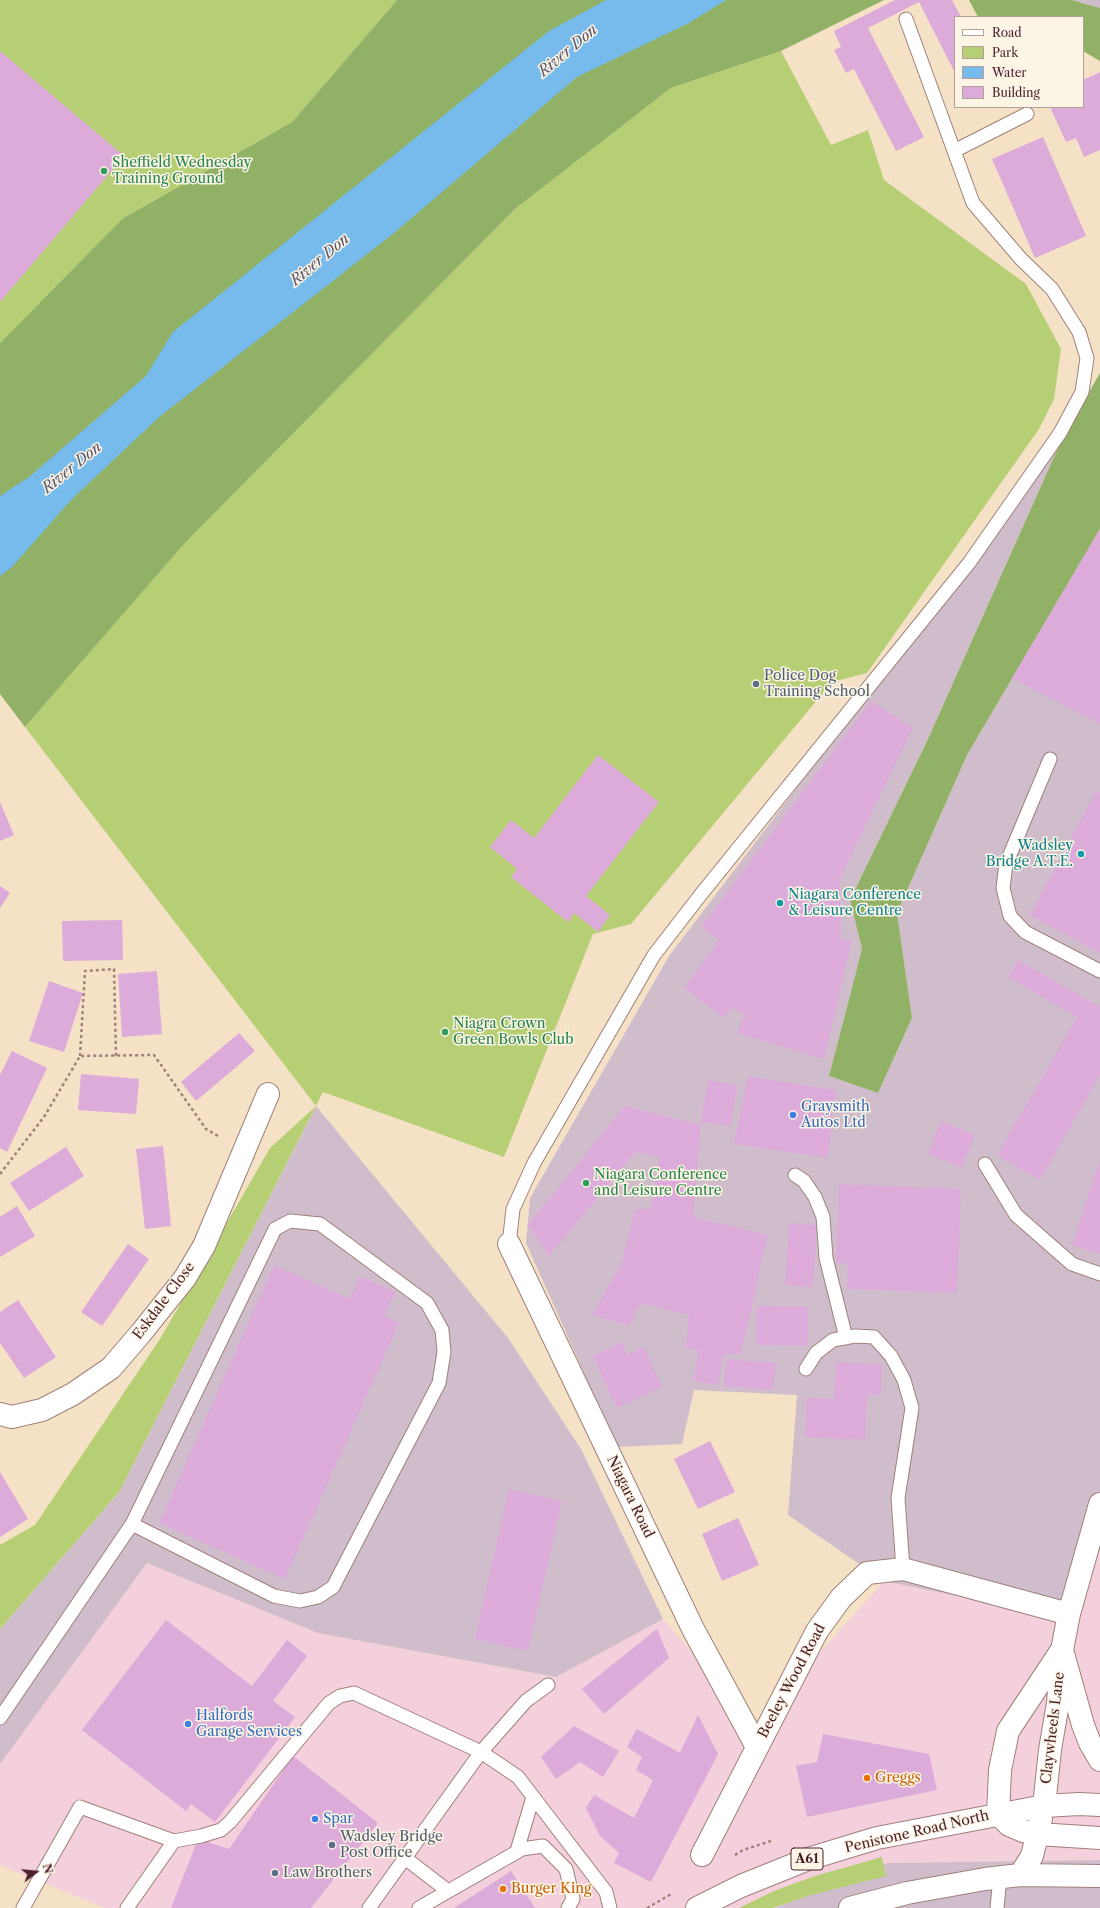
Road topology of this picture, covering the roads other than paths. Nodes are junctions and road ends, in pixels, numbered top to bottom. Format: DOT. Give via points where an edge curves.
graph roads {
  1 [pos="906,19"];
  2 [pos="1027,114"];
  3 [pos="954,151"];
  4 [pos="1050,759"];
  5 [pos="1100,971"];
  6 [pos="268,1094"];
  7 [pos="985,1164"];
  8 [pos="795,1175"];
  9 [pos="509,1244"];
  10 [pos="1100,1274"];
  11 [pos="846,1338"];
  12 [pos="806,1368"];
  13 [pos="0,1414"];
  14 [pos="1100,1504"];
  15 [pos="132,1524"];
  16 [pos="903,1569"];
  17 [pos="1069,1614"];
  18 [pos="1062,1650"];
  19 [pos="548,1685"];
  20 [pos="0,1718"];
  21 [pos="758,1747"];
  22 [pos="481,1752"];
  23 [pos="1100,1760"];
  24 [pos="533,1797"];
  25 [pos="1100,1805"];
  26 [pos="1044,1806"];
  27 [pos="998,1814"];
  28 [pos="1038,1834"];
  29 [pos="1100,1838"];
  30 [pos="174,1841"];
  31 [pos="517,1851"];
  32 [pos="702,1855"];
  33 [pos="405,1858"];
  34 [pos="1010,1876"];
  35 [pos="1100,1876"];
  36 [pos="448,1891"];
  37 [pos="23,1908"];
  38 [pos="127,1908"];
  39 [pos="369,1908"];
  40 [pos="419,1908"];
  41 [pos="568,1908"];
  42 [pos="610,1908"];
  43 [pos="697,1908"];
  44 [pos="850,1908"];
  45 [pos="997,1908"];
  1 -- 3 [label="lane"];
  2 -- 3 [label="lane"];
  3 -- 9 [label="lane" via="973,203 1021,259 1052,289 1079,332 1087,358 1082,392 1060,433 969,563 654,955 534,1163 513,1210"];
  4 -- 5 [label="lane" via="1006,864 1002,888 1010,916 1025,932"];
  6 -- 13 [label="main road, Eskdale Close" via="204,1246 185,1278 111,1368 73,1394 42,1410 12,1417"];
  7 -- 10 [label="lane" via="1016,1215 1072,1264"];
  8 -- 11 [label="lane" via="808,1186 824,1217 826,1258"];
  9 -- 21 [label="main road, Niagara Road" via="693,1629"];
  11 -- 12 [label="lane" via="833,1340 816,1353"];
  11 -- 16 [label="lane" via="874,1337 892,1356 904,1380 912,1408 898,1498"];
  14 -- 17 [label="main road, Claywheels Lane"];
  15 -- 15 [label="lane" via="274,1596 300,1601 318,1596 333,1587 440,1383 444,1352 442,1330 426,1303 320,1224 290,1220 275,1229"];
  15 -- 20 [label="lane"];
  16 -- 17 [label="main road, Beeley Wood Road"];
  16 -- 21 [label="main road, Beeley Wood Road" via="867,1574 841,1598 817,1631"];
  17 -- 18 [label="main road, Claywheels Lane"];
  18 -- 23 [label="main road" via="1082,1725"];
  18 -- 26 [label="main road, Claywheels Lane" via="1058,1703"];
  18 -- 27 [label="main road, Claywheels Lane" via="1008,1731 1000,1770"];
  19 -- 22 [label="lane" via="526,1701"];
  21 -- 32 [label="main road, Beeley Wood Road"];
  22 -- 24 [label="lane" via="518,1777"];
  22 -- 30 [label="lane" via="354,1693 340,1696 329,1703 221,1830"];
  22 -- 33 [label="lane"];
  24 -- 31 [label="lane"];
  24 -- 42 [label="lane" via="606,1892"];
  25 -- 26 [label="main road, Penistone Road North / A61"];
  26 -- 27 [label="main road, Penistone Road North / A61"];
  26 -- 28 [label="main road, Claywheels Lane"];
  27 -- 28 [label="main road" via="1009,1825"];
  27 -- 43 [label="main road, Penistone Road North / A61" via="898,1833 808,1859 740,1886"];
  28 -- 29 [label="main road"];
  28 -- 34 [label="main road, Claywheels Lane" via="1032,1856"];
  30 -- 37 [label="lane" via="80,1807"];
  30 -- 38 [label="lane"];
  31 -- 36 [label="lane"];
  31 -- 41 [label="lane" via="543,1846 566,1869 573,1899"];
  33 -- 36 [label="lane"];
  33 -- 39 [label="lane"];
  34 -- 35 [label="main road"];
  34 -- 44 [label="main road" via="908,1893"];
  34 -- 45 [label="lane"];
  36 -- 40 [label="lane"];
}
